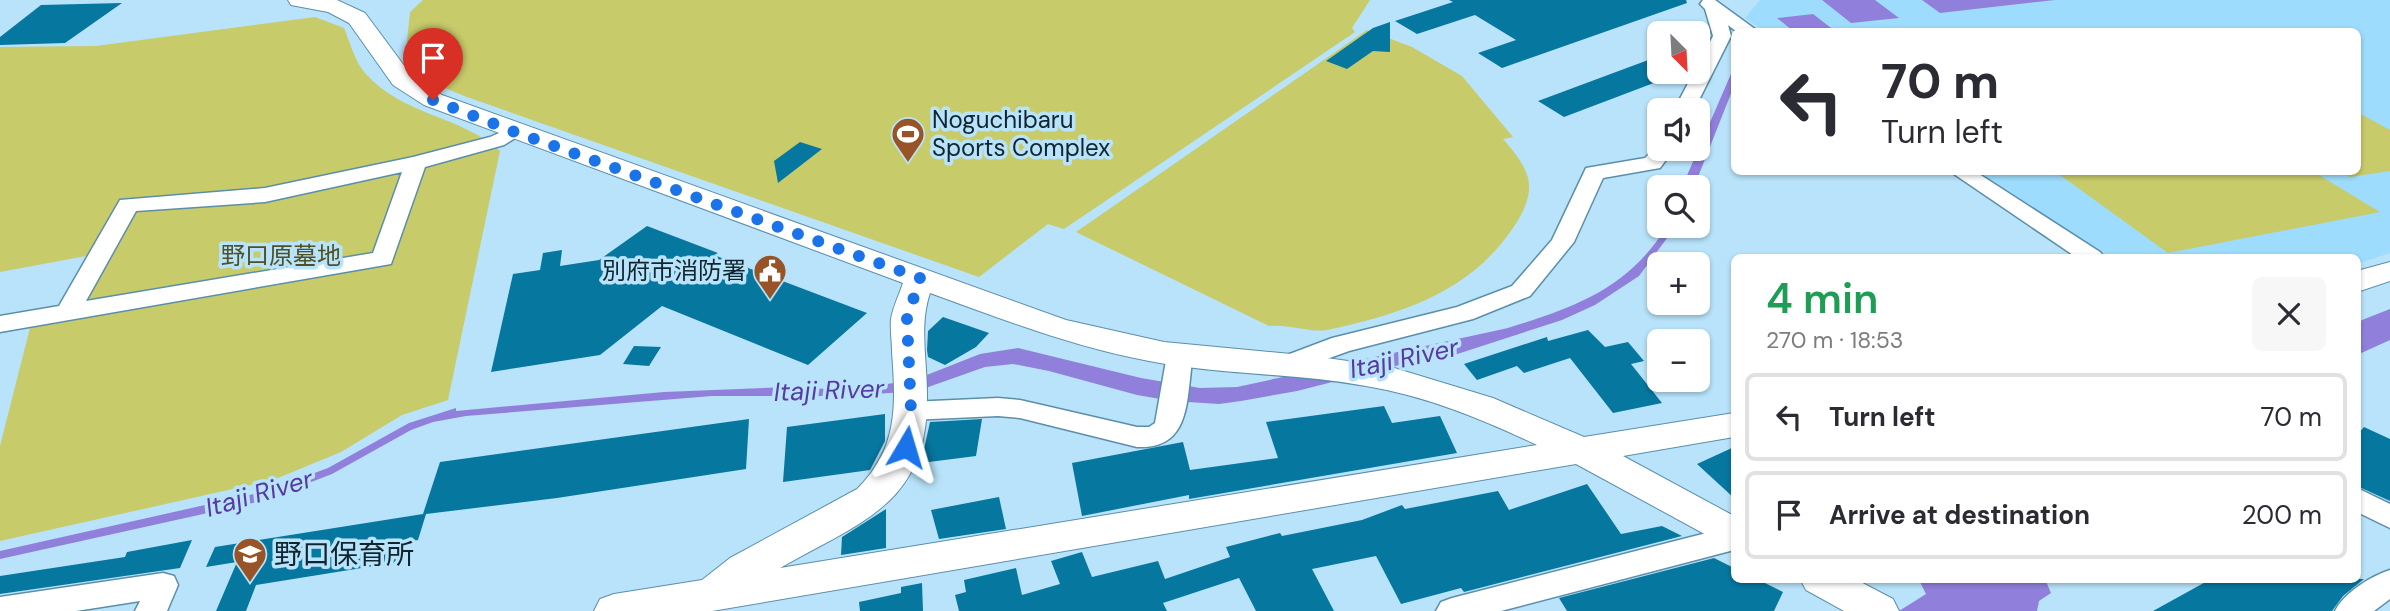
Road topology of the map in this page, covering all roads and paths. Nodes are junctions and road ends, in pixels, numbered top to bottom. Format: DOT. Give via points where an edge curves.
graph roads {
  1 [pos="299,0"];
  2 [pos="1708,4"];
  3 [pos="1744,28"];
  4 [pos="1690,98"];
  5 [pos="515,132"];
  6 [pos="1654,161"];
  7 [pos="416,163"];
  8 [pos="1967,175"];
  9 [pos="2087,254"];
  10 [pos="2390,271"];
  11 [pos="920,278"];
  12 [pos="2361,281"];
  13 [pos="68,312"];
  14 [pos="0,324"];
  15 [pos="1179,363"];
  16 [pos="1288,364"];
  17 [pos="910,403"];
  18 [pos="1731,425"];
  19 [pos="1578,450"];
  20 [pos="2361,501"];
  21 [pos="2390,517"];
  22 [pos="1731,534"];
  23 [pos="1731,537"];
  24 [pos="2390,582"];
  25 [pos="1826,583"];
  26 [pos="712,595"];
  27 [pos="0,610"];
  28 [pos="151,611"];
  29 [pos="614,611"];
  30 [pos="1452,611"];
  31 [pos="1879,611"];
  32 [pos="2351,611"];
  1 -- 5 [label="street" via="334,6 357,18 402,80 422,95"];
  2 -- 3 [label="street"];
  2 -- 4 [label="street" via="1722,36"];
  5 -- 7 [label="street"];
  5 -- 11 [label="street"];
  6 -- 16 [label="street" via="1594,173 1562,242 1521,291 1464,313 1341,344"];
  7 -- 13 [label="street" via="265,195 128,205"];
  7 -- 13 [label="street" via="383,259"];
  8 -- 9 [label="street"];
  10 -- 12 [label="street"];
  11 -- 15 [label="street"];
  11 -- 17 [label="street" via="907,319"];
  13 -- 14 [label="street"];
  15 -- 16 [label="street"];
  15 -- 17 [label="street" via="1164,432 1145,438 1020,409"];
  16 -- 19 [label="street" via="1432,390 1503,415"];
  17 -- 26 [label="street" via="906,447 884,486 870,499 744,569"];
  18 -- 19 [label="street"];
  19 -- 22 [label="street"];
  19 -- 26 [label="street"];
  20 -- 21 [label="street"];
  23 -- 30 [label="street"];
  24 -- 32 [label="street"];
  25 -- 31 [label="street"];
  26 -- 29 [label="street"];
  27 -- 28 [label="street" via="163,585"];
}
